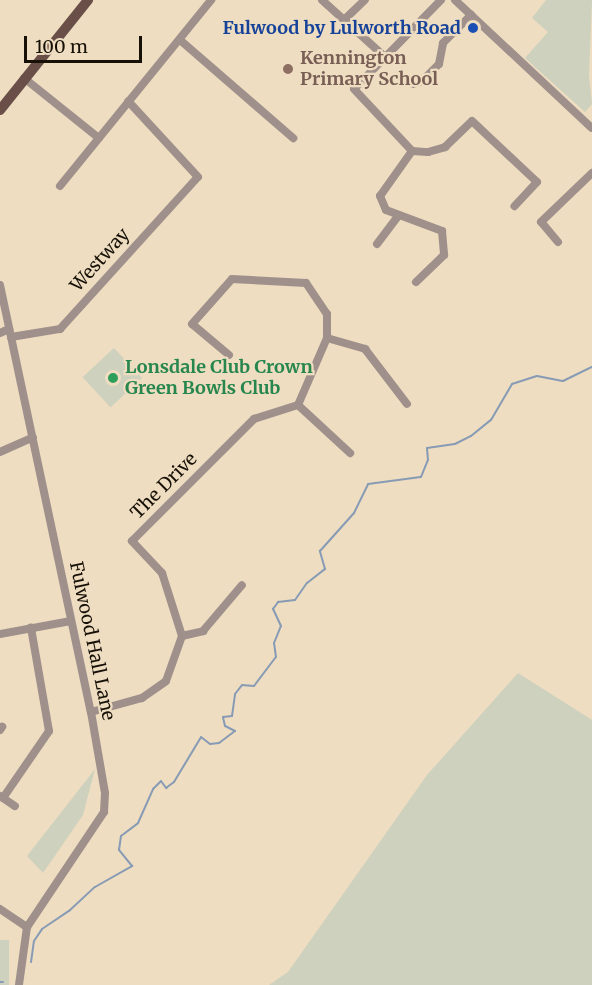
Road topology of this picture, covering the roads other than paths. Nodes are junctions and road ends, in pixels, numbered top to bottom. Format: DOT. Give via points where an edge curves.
graph roads {
  1 [pos="88,0"];
  2 [pos="211,0"];
  3 [pos="322,0"];
  4 [pos="365,0"];
  5 [pos="441,0"];
  6 [pos="455,0"];
  7 [pos="471,15"];
  8 [pos="344,20"];
  9 [pos="180,40"];
  10 [pos="385,57"];
  11 [pos="24,78"];
  12 [pos="413,84"];
  13 [pos="128,101"];
  14 [pos="0,110"];
  15 [pos="592,128"];
  16 [pos="99,138"];
  17 [pos="293,138"];
  18 [pos="412,151"];
  19 [pos="592,173"];
  20 [pos="60,186"];
  21 [pos="515,206"];
  22 [pos="399,215"];
  23 [pos="558,242"];
  24 [pos="377,244"];
  25 [pos="416,282"];
  26 [pos="0,285"];
  27 [pos="0,333"];
  28 [pos="10,333"];
  29 [pos="327,338"];
  30 [pos="229,355"];
  31 [pos="407,404"];
  32 [pos="298,405"];
  33 [pos="33,437"];
  34 [pos="0,452"];
  35 [pos="350,453"];
  36 [pos="242,585"];
  37 [pos="71,621"];
  38 [pos="31,628"];
  39 [pos="0,634"];
  40 [pos="182,636"];
  41 [pos="92,712"];
  42 [pos="2,797"];
  43 [pos="15,806"];
  44 [pos="0,909"];
  45 [pos="27,927"];
  46 [pos="19,985"];
  1 -- 11 [label="main road"];
  2 -- 9 [label="street"];
  3 -- 8 [label="street"];
  4 -- 8 [label="street"];
  5 -- 10 [label="street"];
  6 -- 7 [label="street"];
  7 -- 12 [label="street" via="443,44 439,64 422,81"];
  7 -- 15 [label="street"];
  8 -- 10 [label="street"];
  9 -- 13 [label="street"];
  9 -- 17 [label="street"];
  10 -- 18 [label="street" via="354,89"];
  11 -- 14 [label="main road"];
  11 -- 16 [label="street"];
  13 -- 16 [label="street"];
  13 -- 28 [label="street, Westway" via="198,177 60,329"];
  16 -- 20 [label="street"];
  18 -- 21 [label="street" via="445,147 472,121 537,182"];
  18 -- 22 [label="street" via="380,196 386,210"];
  19 -- 23 [label="street" via="540,222"];
  22 -- 24 [label="street"];
  22 -- 25 [label="street" via="442,231 444,255"];
  26 -- 28 [label="street, Fulwood Hall Lane"];
  27 -- 28 [label="street, Westway"];
  28 -- 33 [label="street, Fulwood Hall Lane"];
  29 -- 30 [label="street" via="327,314 306,283 232,279 192,324"];
  29 -- 31 [label="street" via="365,349"];
  29 -- 32 [label="street"];
  32 -- 35 [label="street"];
  32 -- 40 [label="street, The Drive" via="254,419 132,541 162,573"];
  33 -- 34 [label="street"];
  33 -- 37 [label="street, Fulwood Hall Lane"];
  36 -- 40 [label="street" via="203,631"];
  37 -- 38 [label="street"];
  37 -- 41 [label="street, Fulwood Hall Lane"];
  38 -- 39 [label="street"];
  38 -- 42 [label="street" via="49,731"];
  40 -- 41 [label="street" via="166,681 142,698"];
  41 -- 45 [label="street, Fulwood Hall Lane" via="105,794 104,813"];
  42 -- 43 [label="street"];
  44 -- 45 [label="street"];
  45 -- 46 [label="street, Fulwood Hall Lane"];
}
